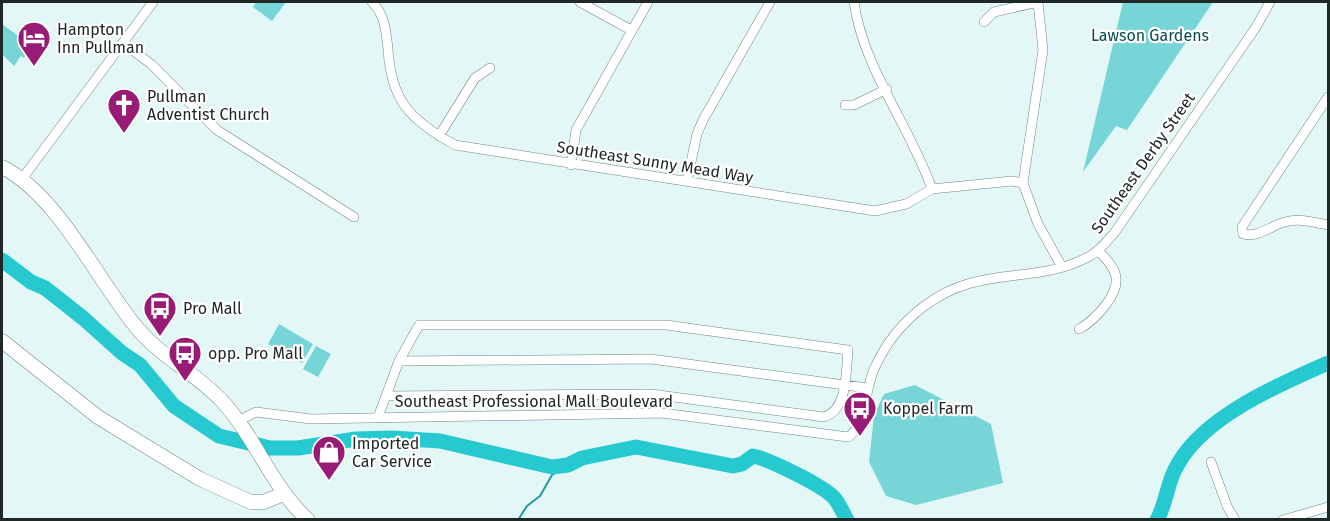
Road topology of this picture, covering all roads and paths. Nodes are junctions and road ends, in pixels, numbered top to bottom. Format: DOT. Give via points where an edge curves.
graph roads {
  1 [pos="153,2"];
  2 [pos="372,2"];
  3 [pos="580,2"];
  4 [pos="648,2"];
  5 [pos="770,2"];
  6 [pos="854,2"];
  7 [pos="1038,2"];
  8 [pos="1270,2"];
  9 [pos="984,22"];
  10 [pos="631,30"];
  11 [pos="123,43"];
  12 [pos="490,68"];
  13 [pos="887,89"];
  14 [pos="1328,97"];
  15 [pos="845,105"];
  16 [pos="439,136"];
  17 [pos="571,165"];
  18 [pos="2,167"];
  19 [pos="22,179"];
  20 [pos="687,182"];
  21 [pos="1023,183"];
  22 [pos="932,189"];
  23 [pos="354,217"];
  24 [pos="1329,225"];
  25 [pos="1098,250"];
  26 [pos="1062,267"];
  27 [pos="1079,329"];
  28 [pos="2,341"];
  29 [pos="399,361"];
  30 [pos="844,383"];
  31 [pos="867,388"];
  32 [pos="386,396"];
  33 [pos="378,417"];
  34 [pos="240,424"];
  35 [pos="1211,462"];
  36 [pos="283,494"];
  37 [pos="1329,507"];
  38 [pos="308,519"];
  39 [pos="1235,519"];
  40 [pos="1283,519"];
  1 -- 11 [label="street"];
  2 -- 16 [label="street, Southeast Sunny Mead Way" via="386,24 389,71 402,104 416,121"];
  3 -- 10 [label="street"];
  4 -- 10 [label="street"];
  5 -- 20 [label="street" via="703,120"];
  6 -- 13 [label="street" via="860,33"];
  7 -- 9 [label="street" via="994,12"];
  7 -- 21 [label="street" via="1043,50"];
  8 -- 25 [label="street, Southeast Derby Street" via="1115,232"];
  10 -- 17 [label="street" via="576,130"];
  11 -- 19 [label="street"];
  11 -- 23 [label="street" via="151,64 217,130"];
  12 -- 16 [label="street" via="475,78"];
  13 -- 15 [label="street" via="854,105"];
  13 -- 22 [label="street" via="921,157"];
  14 -- 24 [label="street" via="1242,227 1243,234 1250,236 1298,220"];
  16 -- 17 [label="street, Southeast Sunny Mead Way" via="455,145"];
  17 -- 20 [label="street, Southeast Sunny Mead Way"];
  18 -- 19 [label="street"];
  19 -- 34 [label="street" via="57,217 140,332 204,383"];
  20 -- 22 [label="street, Southeast Sunny Mead Way" via="875,211 906,204"];
  21 -- 22 [label="street, Southeast Sunny Mead Way"];
  21 -- 26 [label="street" via="1038,224"];
  25 -- 26 [label="street, Southeast Derby Street"];
  25 -- 27 [label="street" via="1112,266 1116,284 1113,294 1090,323"];
  26 -- 31 [label="street, Southeast Derby Street" via="986,278 935,298 893,336"];
  28 -- 36 [label="street" via="98,417 200,479 251,502 264,502"];
  29 -- 30 [label="street" via="651,359"];
  29 -- 30 [label="street" via="419,325 666,325 848,350"];
  29 -- 32 [label="street"];
  30 -- 31 [label="street"];
  30 -- 32 [label="street" via="839,406 824,417 651,394"];
  31 -- 33 [label="street, Southeast Professional Mall Boulevard" via="858,429 848,437 662,413"];
  32 -- 33 [label="street"];
  33 -- 34 [label="street, Southeast Professional Mall Boulevard" via="311,419 256,412"];
  34 -- 36 [label="street"];
  35 -- 39 [label="street"];
  36 -- 38 [label="street"];
  37 -- 40 [label="street"];
}
